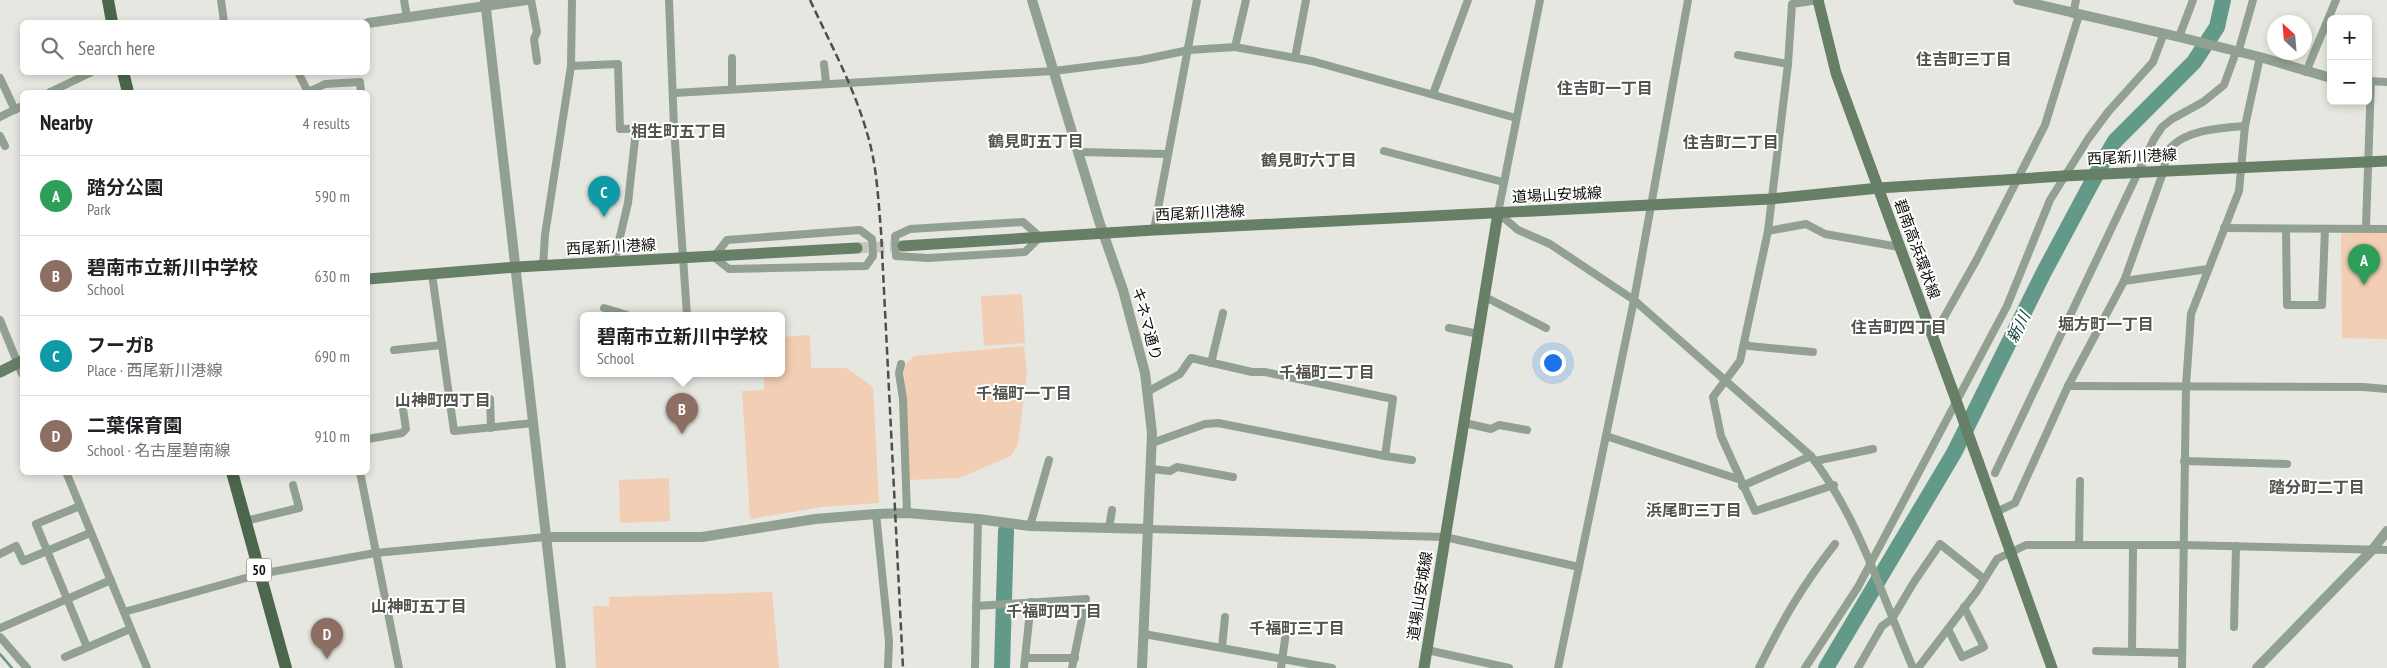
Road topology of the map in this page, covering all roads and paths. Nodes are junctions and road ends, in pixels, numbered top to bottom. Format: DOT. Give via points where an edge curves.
graph roads {
  1 [pos="108,0"];
  2 [pos="221,0"];
  3 [pos="404,0"];
  4 [pos="526,0"];
  5 [pos="531,0"];
  6 [pos="572,0"];
  7 [pos="669,0"];
  8 [pos="1032,0"];
  9 [pos="1197,0"];
  10 [pos="1246,0"];
  11 [pos="1305,0"];
  12 [pos="1468,0"];
  13 [pos="1540,0"];
  14 [pos="1688,0"];
  15 [pos="1818,0"];
  16 [pos="2018,0"];
  17 [pos="2076,0"];
  18 [pos="2193,0"];
  19 [pos="2253,0"];
  20 [pos="2336,0"];
  21 [pos="486,3"];
  22 [pos="2076,14"];
  23 [pos="406,17"];
  24 [pos="112,20"];
  25 [pos="224,20"];
  26 [pos="370,23"];
  27 [pos="2164,33"];
  28 [pos="2179,37"];
  29 [pos="1236,47"];
  30 [pos="1189,50"];
  31 [pos="2237,53"];
  32 [pos="1738,55"];
  33 [pos="2260,57"];
  34 [pos="732,58"];
  35 [pos="1295,58"];
  36 [pos="537,61"];
  37 [pos="824,64"];
  38 [pos="1788,64"];
  39 [pos="571,66"];
  40 [pos="1054,70"];
  41 [pos="2306,72"];
  42 [pos="86,75"];
  43 [pos="124,75"];
  44 [pos="300,75"];
  45 [pos="2327,77"];
  46 [pos="0,78"];
  47 [pos="2372,81"];
  48 [pos="2387,82"];
  49 [pos="826,83"];
  50 [pos="732,89"];
  51 [pos="54,90"];
  52 [pos="128,90"];
  53 [pos="307,90"];
  54 [pos="312,90"];
  55 [pos="361,90"];
  56 [pos="674,93"];
  57 [pos="1433,94"];
  58 [pos="2370,105"];
  59 [pos="19,108"];
  60 [pos="0,117"];
  61 [pos="1516,118"];
  62 [pos="2245,126"];
  63 [pos="674,128"];
  64 [pos="636,130"];
  65 [pos="0,136"];
  66 [pos="5,146"];
  67 [pos="1384,151"];
  68 [pos="1078,152"];
  69 [pos="1167,154"];
  70 [pos="2387,161"];
  71 [pos="2369,162"];
  72 [pos="2241,167"];
  73 [pos="2164,170"];
  74 [pos="2138,172"];
  75 [pos="2018,178"];
  76 [pos="1503,182"];
  77 [pos="1879,188"];
  78 [pos="1770,199"];
  79 [pos="1651,205"];
  80 [pos="1498,213"];
  81 [pos="2366,226"];
  82 [pos="2224,228"];
  83 [pos="2286,229"];
  84 [pos="2325,229"];
  85 [pos="2387,229"];
  86 [pos="1154,230"];
  87 [pos="1768,231"];
  88 [pos="1103,233"];
  89 [pos="1040,237"];
  90 [pos="903,246"];
  91 [pos="1899,247"];
  92 [pos="857,248"];
  93 [pos="714,257"];
  94 [pos="682,259"];
  95 [pos="614,262"];
  96 [pos="543,266"];
  97 [pos="517,267"];
  98 [pos="2208,269"];
  99 [pos="432,274"];
  100 [pos="370,279"];
  101 [pos="2124,281"];
  102 [pos="1485,297"];
  103 [pos="1634,300"];
  104 [pos="604,308"];
  105 [pos="617,312"];
  106 [pos="687,312"];
  107 [pos="1223,313"];
  108 [pos="0,320"];
  109 [pos="1449,328"];
  110 [pos="1546,328"];
  111 [pos="1479,334"];
  112 [pos="1933,337"];
  113 [pos="1744,343"];
  114 [pos="442,345"];
  115 [pos="394,350"];
  116 [pos="1813,352"];
  117 [pos="1211,362"];
  118 [pos="901,364"];
  119 [pos="12,367"];
  120 [pos="1725,379"];
  121 [pos="0,380"];
  122 [pos="2068,386"];
  123 [pos="2186,386"];
  124 [pos="2387,389"];
  125 [pos="1147,392"];
  126 [pos="490,399"];
  127 [pos="403,409"];
  128 [pos="534,423"];
  129 [pos="1465,423"];
  130 [pos="491,428"];
  131 [pos="1527,430"];
  132 [pos="1606,436"];
  133 [pos="370,439"];
  134 [pos="1152,443"];
  135 [pos="1873,449"];
  136 [pos="1385,456"];
  137 [pos="1814,458"];
  138 [pos="1049,460"];
  139 [pos="1412,460"];
  140 [pos="2184,461"];
  141 [pos="2287,464"];
  142 [pos="1151,469"];
  143 [pos="1995,473"];
  144 [pos="67,475"];
  145 [pos="233,475"];
  146 [pos="361,475"];
  147 [pos="1232,477"];
  148 [pos="2080,481"];
  149 [pos="1740,482"];
  150 [pos="293,485"];
  151 [pos="1834,485"];
  152 [pos="80,506"];
  153 [pos="1112,510"];
  154 [pos="1996,512"];
  155 [pos="876,514"];
  156 [pos="907,514"];
  157 [pos="978,519"];
  158 [pos="246,521"];
  159 [pos="1030,526"];
  160 [pos="1108,528"];
  161 [pos="1149,529"];
  162 [pos="2387,531"];
  163 [pos="90,533"];
  164 [pos="1445,537"];
  165 [pos="546,538"];
  166 [pos="1835,544"];
  167 [pos="2079,545"];
  168 [pos="2183,545"];
  169 [pos="2133,546"];
  170 [pos="2236,546"];
  171 [pos="2373,550"];
  172 [pos="2387,550"];
  173 [pos="47,551"];
  174 [pos="375,553"];
  175 [pos="2010,553"];
  176 [pos="0,554"];
  177 [pos="1870,562"];
  178 [pos="1579,567"];
  179 [pos="260,574"];
  180 [pos="1984,579"];
  181 [pos="111,580"];
  182 [pos="66,600"];
  183 [pos="1031,602"];
  184 [pos="976,606"];
  185 [pos="1964,607"];
  186 [pos="124,612"];
  187 [pos="1225,617"];
  188 [pos="1891,617"];
  189 [pos="1287,625"];
  190 [pos="2234,627"];
  191 [pos="0,628"];
  192 [pos="1948,628"];
  193 [pos="130,629"];
  194 [pos="1144,634"];
  195 [pos="0,637"];
  196 [pos="88,647"];
  197 [pos="1222,647"];
  198 [pos="1426,650"];
  199 [pos="2096,651"];
  200 [pos="2132,652"];
  201 [pos="2182,653"];
  202 [pos="65,657"];
  203 [pos="1026,658"];
  204 [pos="1075,658"];
  205 [pos="1283,658"];
  206 [pos="27,668"];
  207 [pos="147,668"];
  208 [pos="286,668"];
  209 [pos="399,668"];
  210 [pos="561,668"];
  211 [pos="888,668"];
  212 [pos="975,668"];
  213 [pos="1024,668"];
  214 [pos="1072,668"];
  215 [pos="1142,668"];
  216 [pos="1281,668"];
  217 [pos="1332,668"];
  218 [pos="1424,668"];
  219 [pos="1509,668"];
  220 [pos="1558,668"];
  221 [pos="1758,668"];
  222 [pos="1805,668"];
  223 [pos="1858,668"];
  224 [pos="1913,668"];
  225 [pos="1918,668"];
  226 [pos="2052,668"];
  227 [pos="2182,668"];
  228 [pos="2257,668"];
  1 -- 24 [label="main road"];
  2 -- 25 [label="street"];
  3 -- 23 [label="street"];
  4 -- 21 [label="street"];
  5 -- 36 [label="street" via="537,32 534,39"];
  6 -- 39 [label="street"];
  7 -- 56 [label="street"];
  8 -- 40 [label="street, キネマ通り"];
  9 -- 30 [label="street"];
  10 -- 29 [label="street"];
  11 -- 35 [label="street"];
  12 -- 57 [label="street"];
  13 -- 61 [label="street"];
  14 -- 79 [label="street"];
  15 -- 38 [label="street" via="1792,4"];
  15 -- 77 [label="main road" via="1836,73"];
  16 -- 22 [label="street"];
  17 -- 22 [label="street"];
  18 -- 28 [label="street"];
  19 -- 31 [label="street"];
  20 -- 41 [label="street"];
  21 -- 23 [label="street"];
  21 -- 97 [label="street"];
  22 -- 27 [label="street"];
  22 -- 75 [label="street" via="2045,125"];
  23 -- 26 [label="street"];
  27 -- 28 [label="street"];
  27 -- 177 [label="street" via="2153,62 2108,112 2050,200 2008,306"];
  28 -- 31 [label="street"];
  29 -- 30 [label="street"];
  29 -- 35 [label="street"];
  30 -- 40 [label="street" via="1141,60"];
  30 -- 69 [label="street"];
  31 -- 33 [label="street"];
  31 -- 74 [label="street" via="2224,85 2162,127"];
  32 -- 38 [label="street"];
  33 -- 41 [label="street"];
  33 -- 62 [label="street"];
  34 -- 50 [label="street"];
  35 -- 57 [label="street"];
  37 -- 49 [label="street"];
  38 -- 78 [label="street"];
  39 -- 64 [label="street" via="618,64 620,129"];
  39 -- 96 [label="street"];
  40 -- 49 [label="street"];
  40 -- 68 [label="street, キネマ通り"];
  41 -- 45 [label="street"];
  42 -- 51 [label="street"];
  43 -- 52 [label="main road"];
  44 -- 53 [label="street"];
  46 -- 59 [label="street"];
  47 -- 48 [label="street"];
  49 -- 50 [label="street"];
  50 -- 56 [label="street"];
  54 -- 55 [label="street" via="325,84 360,82"];
  56 -- 63 [label="street"];
  57 -- 61 [label="street"];
  58 -- 71 [label="street"];
  59 -- 60 [label="street"];
  61 -- 76 [label="street"];
  62 -- 72 [label="street"];
  62 -- 73 [label="street" via="2221,128 2180,140 2170,148"];
  63 -- 64 [label="street"];
  63 -- 94 [label="street"];
  64 -- 95 [label="street" via="628,203"];
  65 -- 66 [label="street"];
  67 -- 76 [label="street"];
  68 -- 69 [label="street"];
  68 -- 88 [label="street, キネマ通り"];
  69 -- 86 [label="street"];
  70 -- 71 [label="main road, 西尾新川港線"];
  71 -- 72 [label="main road, 西尾新川港線"];
  71 -- 81 [label="street"];
  72 -- 73 [label="main road, 西尾新川港線"];
  72 -- 82 [label="street" via="2239,191"];
  73 -- 74 [label="main road, 西尾新川港線"];
  73 -- 101 [label="street"];
  74 -- 75 [label="main road, 西尾新川港線, bridge"];
  74 -- 143 [label="street"];
  75 -- 77 [label="main road, 西尾新川港線"];
  75 -- 112 [label="street"];
  76 -- 80 [label="street"];
  77 -- 78 [label="main road, 道場山安城線"];
  77 -- 91 [label="main road, 碧南高浜環状線"];
  78 -- 79 [label="main road, 道場山安城線"];
  78 -- 87 [label="street"];
  79 -- 80 [label="main road, 道場山安城線"];
  79 -- 103 [label="street"];
  80 -- 86 [label="main road, 西尾新川港線"];
  80 -- 102 [label="main road, 道場山安城線"];
  80 -- 103 [label="street" via="1518,230 1550,244"];
  82 -- 83 [label="street"];
  82 -- 98 [label="street"];
  83 -- 84 [label="street"];
  83 -- 84 [label="street" via="2288,305 2322,305"];
  84 -- 85 [label="street"];
  86 -- 88 [label="main road, 西尾新川港線"];
  87 -- 91 [label="street" via="1806,224 1825,234"];
  87 -- 113 [label="street"];
  88 -- 89 [label="main road, 西尾新川港線"];
  88 -- 125 [label="street, キネマ通り" via="1145,373"];
  89 -- 89 [label="street" via="1023,222 910,228 895,236 896,256 928,258 1025,252"];
  89 -- 90 [label="main road, 西尾新川港線"];
  91 -- 112 [label="main road, 碧南高浜環状線"];
  92 -- 93 [label="main road, 西尾新川港線"];
  93 -- 93 [label="street" via="727,240 860,230 872,238 873,256 866,266 729,269"];
  93 -- 94 [label="main road, 西尾新川港線"];
  94 -- 95 [label="main road, 西尾新川港線"];
  94 -- 106 [label="street"];
  95 -- 96 [label="main road, 西尾新川港線"];
  96 -- 97 [label="main road, 西尾新川港線"];
  97 -- 99 [label="main road, 西尾新川港線"];
  97 -- 128 [label="street"];
  98 -- 101 [label="street"];
  98 -- 123 [label="street" via="2190,314"];
  99 -- 100 [label="main road, 西尾新川港線"];
  99 -- 114 [label="street"];
  101 -- 122 [label="street"];
  102 -- 110 [label="street"];
  102 -- 111 [label="main road, 道場山安城線"];
  103 -- 120 [label="street"];
  103 -- 132 [label="street"];
  104 -- 105 [label="street"];
  107 -- 117 [label="street"];
  108 -- 119 [label="street"];
  109 -- 111 [label="street"];
  111 -- 129 [label="main road, 道場山安城線"];
  112 -- 154 [label="main road, 碧南高浜環状線, bridge"];
  113 -- 116 [label="street"];
  113 -- 120 [label="street" via="1738,366"];
  114 -- 115 [label="street"];
  114 -- 130 [label="street" via="454,431"];
  117 -- 125 [label="street" via="1191,358 1180,374"];
  117 -- 136 [label="street" via="1394,399"];
  118 -- 156 [label="street"];
  119 -- 121 [label="street"];
  120 -- 137 [label="street"];
  120 -- 149 [label="street" via="1714,397 1721,436"];
  122 -- 123 [label="street"];
  122 -- 154 [label="street" via="2015,503"];
  123 -- 124 [label="street"];
  123 -- 140 [label="street"];
  125 -- 134 [label="street, キネマ通り"];
  126 -- 130 [label="street"];
  127 -- 133 [label="street" via="406,429 402,433"];
  128 -- 130 [label="street"];
  128 -- 165 [label="street"];
  129 -- 131 [label="street" via="1491,429 1499,425"];
  129 -- 164 [label="main road, 道場山安城線"];
  132 -- 149 [label="street"];
  132 -- 178 [label="street"];
  134 -- 136 [label="street" via="1205,424 1218,423"];
  134 -- 142 [label="street, キネマ通り"];
  135 -- 137 [label="street"];
  136 -- 139 [label="street"];
  137 -- 149 [label="street"];
  137 -- 151 [label="street"];
  138 -- 159 [label="street"];
  140 -- 141 [label="street"];
  140 -- 168 [label="street"];
  142 -- 147 [label="street" via="1170,471 1177,468"];
  142 -- 161 [label="street, キネマ通り"];
  144 -- 152 [label="street"];
  145 -- 158 [label="main road, 50"];
  146 -- 174 [label="street"];
  148 -- 167 [label="street"];
  149 -- 151 [label="street" via="1754,511"];
  150 -- 158 [label="street" via="300,508"];
  151 -- 177 [label="street"];
  152 -- 163 [label="street"];
  152 -- 173 [label="street" via="36,524"];
  153 -- 160 [label="street"];
  154 -- 175 [label="main road, 碧南高浜環状線"];
  155 -- 156 [label="street"];
  155 -- 165 [label="street" via="815,519 702,537"];
  155 -- 211 [label="street" via="889,640"];
  156 -- 157 [label="street"];
  157 -- 159 [label="street"];
  157 -- 184 [label="street"];
  158 -- 179 [label="main road, 50"];
  159 -- 160 [label="street"];
  160 -- 161 [label="street"];
  161 -- 164 [label="street"];
  161 -- 194 [label="street, キネマ通り"];
  162 -- 171 [label="street"];
  163 -- 173 [label="street"];
  163 -- 181 [label="street"];
  164 -- 178 [label="street"];
  164 -- 198 [label="main road, 道場山安城線"];
  165 -- 174 [label="street"];
  165 -- 210 [label="street"];
  166 -- 221 [label="street" via="1806,581"];
  167 -- 169 [label="street"];
  167 -- 175 [label="street" via="2026,544"];
  168 -- 169 [label="street"];
  168 -- 170 [label="street"];
  168 -- 201 [label="street"];
  169 -- 200 [label="street"];
  170 -- 171 [label="street"];
  170 -- 190 [label="street"];
  171 -- 172 [label="street"];
  171 -- 228 [label="street"];
  173 -- 176 [label="street" via="24,560 16,546"];
  173 -- 182 [label="street"];
  174 -- 179 [label="street"];
  174 -- 209 [label="street"];
  175 -- 180 [label="street" via="1997,559"];
  175 -- 226 [label="main road, 碧南高浜環状線"];
  177 -- 188 [label="street"];
  177 -- 222 [label="street" via="1858,587"];
  178 -- 220 [label="street"];
  179 -- 186 [label="street"];
  179 -- 208 [label="main road, 50"];
  180 -- 185 [label="street"];
  180 -- 188 [label="street" via="1940,544"];
  181 -- 182 [label="street"];
  181 -- 186 [label="street"];
  182 -- 191 [label="street"];
  182 -- 196 [label="street"];
  183 -- 184 [label="street"];
  183 -- 203 [label="street"];
  183 -- 204 [label="street" via="1086,599"];
  184 -- 212 [label="street"];
  185 -- 192 [label="street"];
  185 -- 192 [label="street" via="1984,647 1962,657"];
  186 -- 193 [label="street"];
  187 -- 197 [label="street"];
  188 -- 223 [label="street" via="1882,626"];
  188 -- 224 [label="street"];
  189 -- 205 [label="street"];
  192 -- 225 [label="street"];
  193 -- 196 [label="street"];
  193 -- 207 [label="street"];
  194 -- 197 [label="street"];
  194 -- 215 [label="street, キネマ通り"];
  195 -- 206 [label="street"];
  196 -- 202 [label="street"];
  197 -- 205 [label="street"];
  198 -- 218 [label="main road, 道場山安城線"];
  198 -- 219 [label="street"];
  199 -- 200 [label="street"];
  200 -- 201 [label="street"];
  201 -- 227 [label="street"];
  203 -- 204 [label="street"];
  203 -- 213 [label="street"];
  204 -- 214 [label="street"];
  205 -- 216 [label="street"];
  205 -- 217 [label="street"];
}
